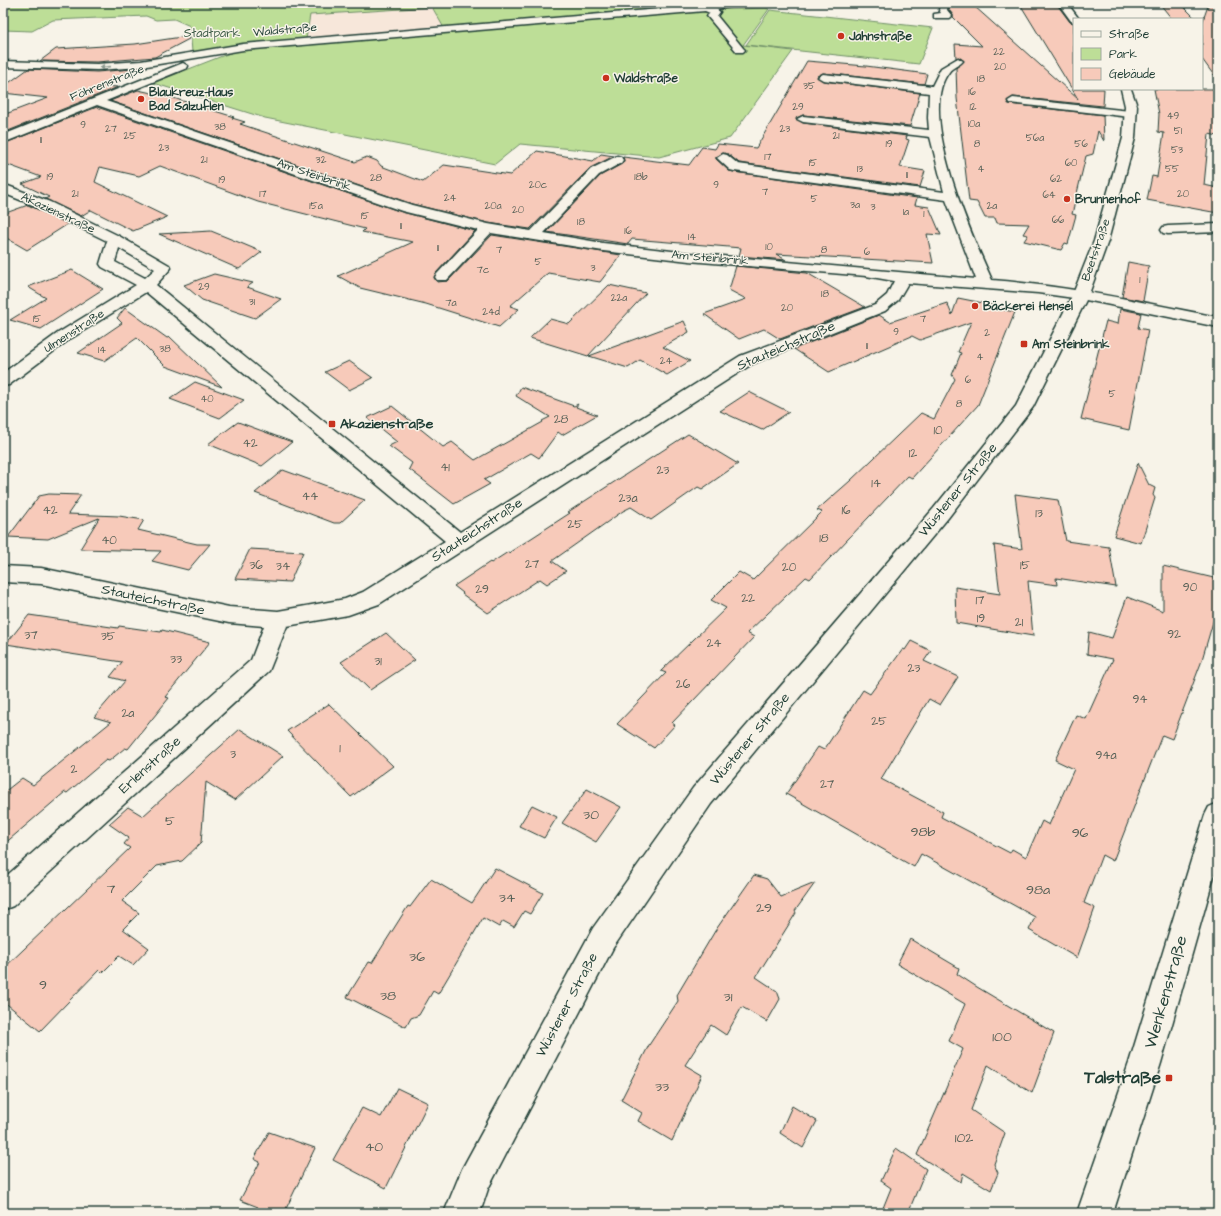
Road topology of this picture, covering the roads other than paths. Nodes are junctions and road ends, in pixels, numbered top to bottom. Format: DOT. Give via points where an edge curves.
graph roads {
  1 [pos="683,3"];
  2 [pos="738,3"];
  3 [pos="944,3"];
  4 [pos="1062,3"];
  5 [pos="624,6"];
  6 [pos="708,8"];
  7 [pos="936,16"];
  8 [pos="1073,18"];
  9 [pos="542,21"];
  10 [pos="740,50"];
  11 [pos="222,51"];
  12 [pos="958,61"];
  13 [pos="3,64"];
  14 [pos="823,77"];
  15 [pos="935,90"];
  16 [pos="1126,90"];
  17 [pos="96,101"];
  18 [pos="1013,101"];
  19 [pos="1130,114"];
  20 [pos="803,119"];
  21 [pos="935,134"];
  22 [pos="3,139"];
  23 [pos="723,158"];
  24 [pos="617,160"];
  25 [pos="3,188"];
  26 [pos="950,198"];
  27 [pos="488,228"];
  28 [pos="1218,228"];
  29 [pos="1168,230"];
  30 [pos="534,236"];
  31 [pos="114,239"];
  32 [pos="442,277"];
  33 [pos="903,278"];
  34 [pos="986,284"];
  35 [pos="147,285"];
  36 [pos="1081,294"];
  37 [pos="1218,322"];
  38 [pos="3,381"];
  39 [pos="458,542"];
  40 [pos="3,574"];
  41 [pos="278,619"];
  42 [pos="1218,815"];
  43 [pos="3,897"];
  44 [pos="462,1213"];
  45 [pos="1095,1213"];
  1 -- 6 [label="street"];
  2 -- 6 [label="street, Waldstraße"];
  3 -- 7 [label="street" via="943,10 947,16"];
  4 -- 8 [label="street"];
  5 -- 9 [label="street" via="547,15 540,19"];
  6 -- 9 [label="street, Waldstraße"];
  6 -- 10 [label="street" via="715,12 712,16"];
  9 -- 11 [label="street, Waldstraße" via="243,47"];
  11 -- 13 [label="street, Waldstraße, one-way" via="186,58 97,68"];
  11 -- 17 [label="street, Föhrenstraße"];
  12 -- 15 [label="street" via="944,71"];
  14 -- 15 [label="street"];
  15 -- 21 [label="street"];
  16 -- 19 [label="street, Beetstraße" via="1130,97"];
  17 -- 22 [label="street, Föhrenstraße"];
  17 -- 27 [label="street, Am Steinbrink" via="407,208"];
  18 -- 19 [label="street"];
  19 -- 36 [label="street, Beetstraße" via="1128,138 1101,241"];
  20 -- 21 [label="street"];
  21 -- 26 [label="street"];
  23 -- 26 [label="street" via="734,166"];
  24 -- 30 [label="street" via="595,172"];
  25 -- 31 [label="street, Akazienstraße" via="46,205"];
  26 -- 34 [label="street"];
  27 -- 30 [label="street, Am Steinbrink"];
  27 -- 32 [label="street"];
  28 -- 29 [label="street"];
  30 -- 33 [label="street, Am Steinbrink" via="690,257 866,272"];
  31 -- 35 [label="street" via="107,264"];
  31 -- 35 [label="street, Akazienstraße" via="164,268"];
  33 -- 34 [label="street, Am Steinbrink"];
  33 -- 39 [label="street, Stauteichstraße" via="893,297 880,308 746,360"];
  34 -- 36 [label="street, Am Steinbrink"];
  35 -- 38 [label="street, Ulmenstraße" via="64,336"];
  35 -- 39 [label="street"];
  36 -- 37 [label="street, Am Steinbrink"];
  36 -- 44 [label="street, Wüstener Straße" via="1024,406 941,513 702,796 602,938 474,1181"];
  39 -- 41 [label="street, Stauteichstraße" via="371,598 348,607"];
  40 -- 41 [label="street, Stauteichstraße" via="41,576 229,615"];
  41 -- 43 [label="street, Erlenstraße" via="261,665"];
  42 -- 45 [label="street, Wenkenstraße" via="1145,1063"];
}
